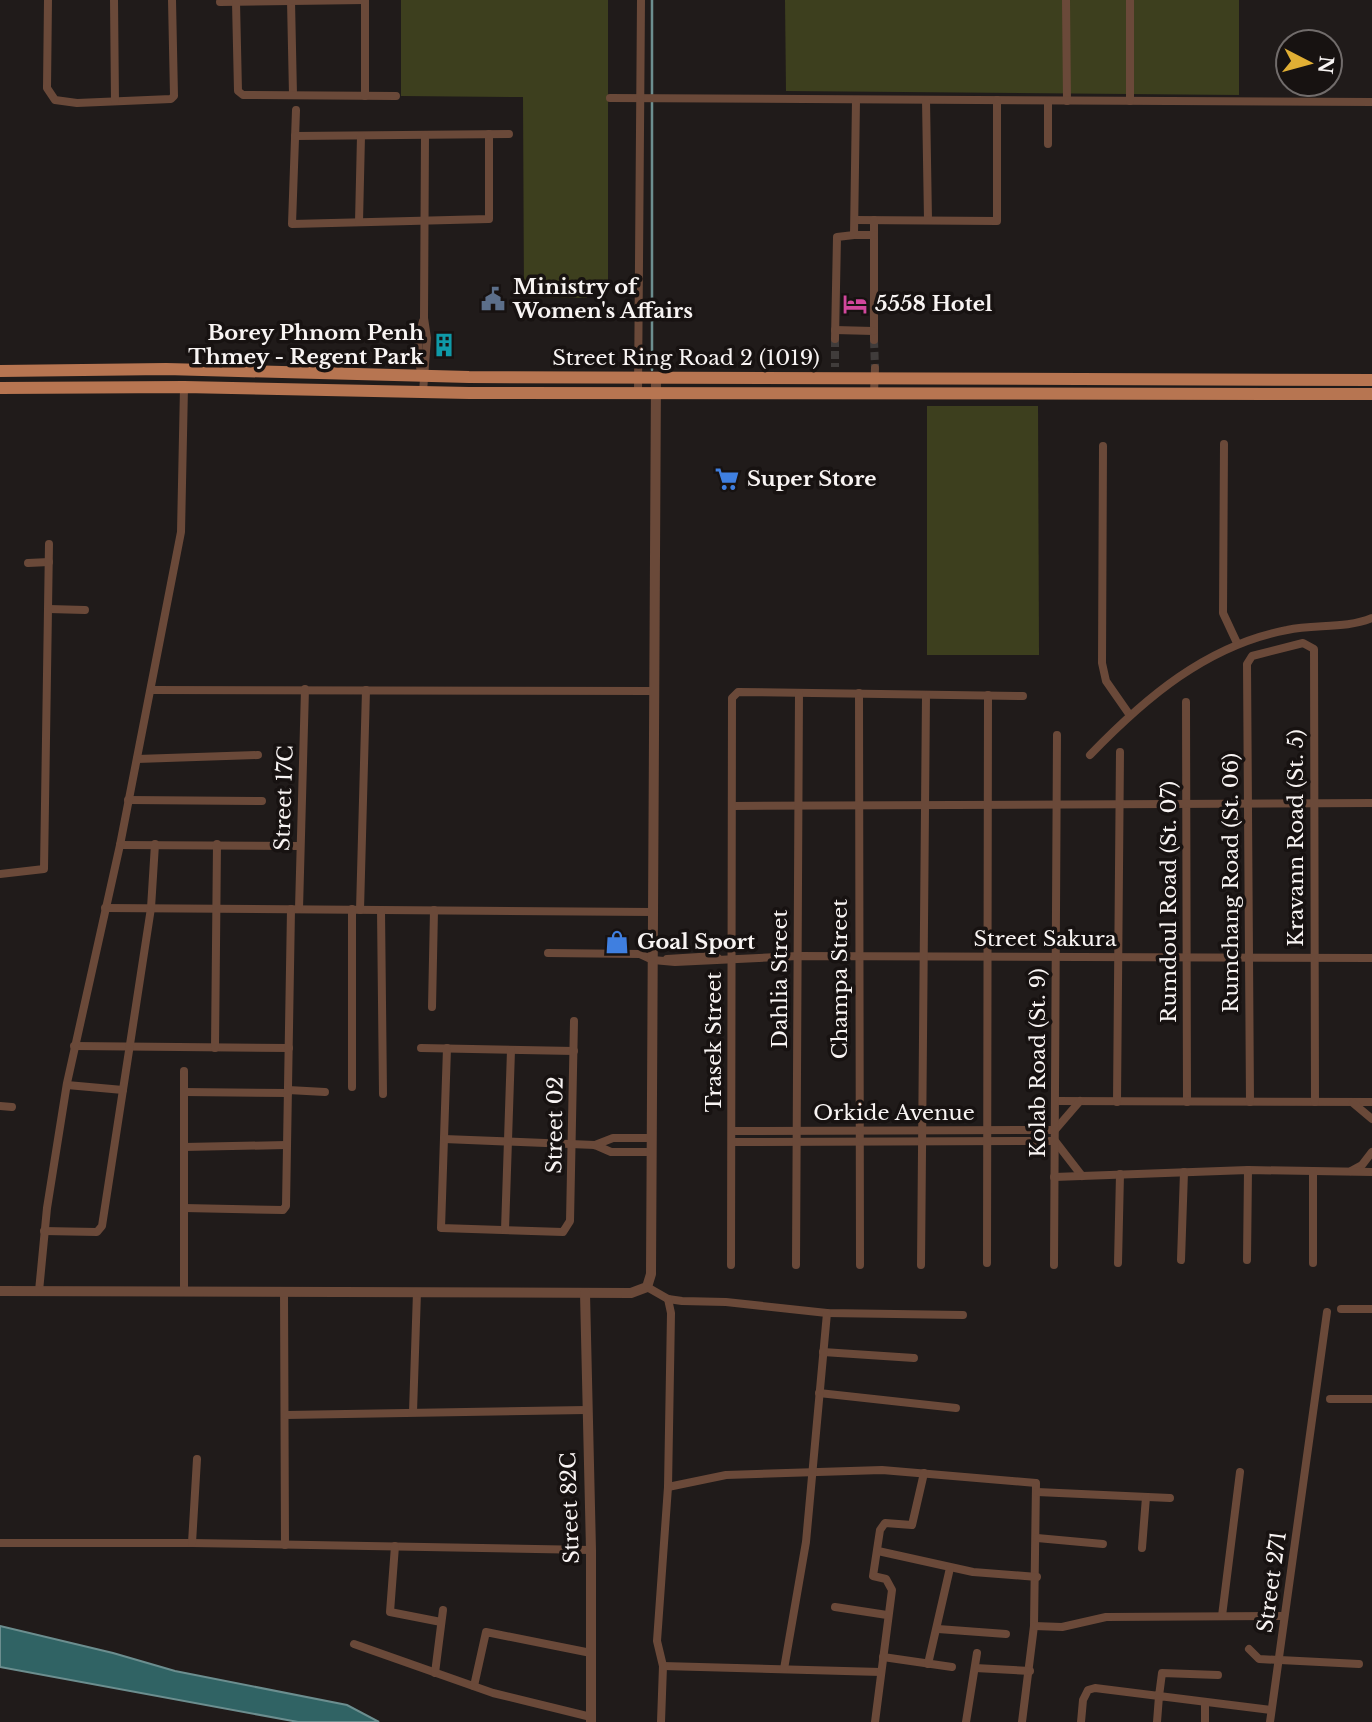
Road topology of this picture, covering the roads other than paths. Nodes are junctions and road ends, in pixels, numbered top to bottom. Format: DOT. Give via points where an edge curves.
graph roads {
  1 [pos="48,0"];
  2 [pos="114,0"];
  3 [pos="172,0"];
  4 [pos="365,0"];
  5 [pos="641,0"];
  6 [pos="1066,0"];
  7 [pos="1130,0"];
  8 [pos="291,1"];
  9 [pos="220,2"];
  10 [pos="236,2"];
  11 [pos="293,95"];
  12 [pos="365,96"];
  13 [pos="396,96"];
  14 [pos="610,99"];
  15 [pos="640,99"];
  16 [pos="856,100"];
  17 [pos="926,100"];
  18 [pos="997,100"];
  19 [pos="115,101"];
  20 [pos="1048,101"];
  21 [pos="1067,101"];
  22 [pos="1130,101"];
  23 [pos="1372,102"];
  24 [pos="296,110"];
  25 [pos="489,134"];
  26 [pos="509,134"];
  27 [pos="361,135"];
  28 [pos="425,135"];
  29 [pos="295,136"];
  30 [pos="1048,144"];
  31 [pos="855,220"];
  32 [pos="874,220"];
  33 [pos="928,220"];
  34 [pos="425,221"];
  35 [pos="359,222"];
  36 [pos="854,235"];
  37 [pos="874,235"];
  38 [pos="0,370"];
  39 [pos="875,373"];
  40 [pos="423,376"];
  41 [pos="638,377"];
  42 [pos="656,377"];
  43 [pos="1372,380"];
  44 [pos="184,387"];
  45 [pos="0,388"];
  46 [pos="423,392"];
  47 [pos="638,393"];
  48 [pos="656,393"];
  49 [pos="874,393"];
  50 [pos="1372,394"];
  51 [pos="1224,444"];
  52 [pos="1103,446"];
  53 [pos="49,544"];
  54 [pos="49,562"];
  55 [pos="28,563"];
  56 [pos="49,609"];
  57 [pos="85,610"];
  58 [pos="1372,617"];
  59 [pos="1237,643"];
  60 [pos="1247,664"];
  61 [pos="305,689"];
  62 [pos="151,690"];
  63 [pos="366,690"];
  64 [pos="654,691"];
  65 [pos="799,693"];
  66 [pos="859,693"];
  67 [pos="926,695"];
  68 [pos="988,695"];
  69 [pos="1023,696"];
  70 [pos="1186,702"];
  71 [pos="1129,714"];
  72 [pos="1057,735"];
  73 [pos="1119,752"];
  74 [pos="258,755"];
  75 [pos="1090,755"];
  76 [pos="137,759"];
  77 [pos="128,800"];
  78 [pos="262,802"];
  79 [pos="1248,803"];
  80 [pos="1313,803"];
  81 [pos="1372,803"];
  82 [pos="1057,804"];
  83 [pos="1119,804"];
  84 [pos="1186,804"];
  85 [pos="858,805"];
  86 [pos="926,805"];
  87 [pos="988,805"];
  88 [pos="732,806"];
  89 [pos="799,806"];
  90 [pos="155,844"];
  91 [pos="217,844"];
  92 [pos="120,845"];
  93 [pos="300,846"];
  94 [pos="0,874"];
  95 [pos="104,908"];
  96 [pos="151,908"];
  97 [pos="216,908"];
  98 [pos="295,909"];
  99 [pos="356,909"];
  100 [pos="381,910"];
  101 [pos="434,910"];
  102 [pos="653,912"];
  103 [pos="548,953"];
  104 [pos="798,956"];
  105 [pos="923,956"];
  106 [pos="858,957"];
  107 [pos="989,957"];
  108 [pos="1056,957"];
  109 [pos="1118,957"];
  110 [pos="1187,957"];
  111 [pos="718,958"];
  112 [pos="732,958"];
  113 [pos="1249,958"];
  114 [pos="1314,958"];
  115 [pos="1372,958"];
  116 [pos="658,960"];
  117 [pos="432,1007"];
  118 [pos="574,1021"];
  119 [pos="74,1046"];
  120 [pos="130,1048"];
  121 [pos="215,1048"];
  122 [pos="289,1048"];
  123 [pos="421,1048"];
  124 [pos="447,1048"];
  125 [pos="512,1050"];
  126 [pos="574,1051"];
  127 [pos="184,1071"];
  128 [pos="67,1085"];
  129 [pos="352,1087"];
  130 [pos="123,1090"];
  131 [pos="288,1091"];
  132 [pos="184,1092"];
  133 [pos="325,1092"];
  134 [pos="383,1094"];
  135 [pos="1055,1101"];
  136 [pos="1080,1101"];
  137 [pos="1117,1101"];
  138 [pos="1187,1102"];
  139 [pos="1250,1102"];
  140 [pos="1315,1102"];
  141 [pos="1372,1102"];
  142 [pos="1353,1103"];
  143 [pos="0,1106"];
  144 [pos="12,1107"];
  145 [pos="1372,1119"];
  146 [pos="922,1130"];
  147 [pos="988,1130"];
  148 [pos="1055,1130"];
  149 [pos="732,1131"];
  150 [pos="796,1131"];
  151 [pos="858,1131"];
  152 [pos="444,1139"];
  153 [pos="652,1139"];
  154 [pos="508,1140"];
  155 [pos="988,1141"];
  156 [pos="1055,1141"];
  157 [pos="732,1142"];
  158 [pos="796,1142"];
  159 [pos="857,1142"];
  160 [pos="922,1142"];
  161 [pos="574,1144"];
  162 [pos="286,1145"];
  163 [pos="595,1145"];
  164 [pos="184,1147"];
  165 [pos="652,1152"];
  166 [pos="1372,1152"];
  167 [pos="1248,1170"];
  168 [pos="1313,1171"];
  169 [pos="1184,1172"];
  170 [pos="1348,1172"];
  171 [pos="1372,1172"];
  172 [pos="1120,1174"];
  173 [pos="1082,1176"];
  174 [pos="1055,1177"];
  175 [pos="184,1209"];
  176 [pos="505,1230"];
  177 [pos="44,1231"];
  178 [pos="1181,1260"];
  179 [pos="1247,1260"];
  180 [pos="987,1263"];
  181 [pos="1118,1263"];
  182 [pos="1313,1264"];
  183 [pos="731,1265"];
  184 [pos="796,1265"];
  185 [pos="860,1265"];
  186 [pos="921,1265"];
  187 [pos="1054,1265"];
  188 [pos="647,1287"];
  189 [pos="0,1291"];
  190 [pos="39,1291"];
  191 [pos="184,1292"];
  192 [pos="284,1292"];
  193 [pos="417,1292"];
  194 [pos="585,1293"];
  195 [pos="668,1299"];
  196 [pos="1341,1309"];
  197 [pos="1372,1309"];
  198 [pos="1327,1312"];
  199 [pos="827,1313"];
  200 [pos="963,1315"];
  201 [pos="823,1352"];
  202 [pos="914,1358"];
  203 [pos="819,1393"];
  204 [pos="1330,1399"];
  205 [pos="1372,1399"];
  206 [pos="956,1408"];
  207 [pos="586,1410"];
  208 [pos="413,1412"];
  209 [pos="286,1415"];
  210 [pos="197,1459"];
  211 [pos="1240,1472"];
  212 [pos="924,1473"];
  213 [pos="814,1474"];
  214 [pos="668,1487"];
  215 [pos="1037,1492"];
  216 [pos="1146,1497"];
  217 [pos="1170,1498"];
  218 [pos="1037,1538"];
  219 [pos="192,1542"];
  220 [pos="0,1543"];
  221 [pos="1103,1544"];
  222 [pos="285,1545"];
  223 [pos="395,1546"];
  224 [pos="1142,1548"];
  225 [pos="592,1550"];
  226 [pos="878,1551"];
  227 [pos="950,1568"];
  228 [pos="1037,1577"];
  229 [pos="835,1607"];
  230 [pos="443,1610"];
  231 [pos="887,1615"];
  232 [pos="1222,1616"];
  233 [pos="1284,1616"];
  234 [pos="441,1622"];
  235 [pos="1034,1626"];
  236 [pos="938,1629"];
  237 [pos="1006,1634"];
  238 [pos="354,1644"];
  239 [pos="1249,1649"];
  240 [pos="591,1653"];
  241 [pos="977,1653"];
  242 [pos="883,1657"];
  243 [pos="1278,1661"];
  244 [pos="928,1664"];
  245 [pos="1359,1664"];
  246 [pos="663,1666"];
  247 [pos="952,1667"];
  248 [pos="975,1668"];
  249 [pos="784,1669"];
  250 [pos="1030,1671"];
  251 [pos="881,1672"];
  252 [pos="435,1673"];
  253 [pos="1218,1675"];
  254 [pos="474,1686"];
  255 [pos="1159,1696"];
  256 [pos="1205,1703"];
  257 [pos="1271,1710"];
  258 [pos="591,1719"];
  259 [pos="661,1722"];
  260 [pos="875,1722"];
  261 [pos="965,1722"];
  262 [pos="1022,1722"];
  263 [pos="1081,1722"];
  264 [pos="1157,1722"];
  265 [pos="1205,1722"];
  266 [pos="1270,1722"];
  1 -- 19 [label="street" via="49,95 77,103"];
  2 -- 19 [label="street"];
  3 -- 19 [label="street" via="174,96"];
  4 -- 8 [label="street"];
  4 -- 12 [label="street"];
  5 -- 15 [label="street"];
  6 -- 21 [label="street"];
  7 -- 22 [label="street"];
  8 -- 10 [label="street"];
  8 -- 11 [label="street"];
  9 -- 10 [label="street"];
  10 -- 11 [label="street" via="238,91 243,95"];
  11 -- 12 [label="street"];
  12 -- 13 [label="street"];
  14 -- 15 [label="street"];
  15 -- 16 [label="street"];
  15 -- 41 [label="street"];
  16 -- 17 [label="street"];
  16 -- 31 [label="street"];
  17 -- 18 [label="street"];
  17 -- 33 [label="street"];
  18 -- 20 [label="street"];
  18 -- 33 [label="street" via="997,221"];
  20 -- 21 [label="street"];
  20 -- 30 [label="street"];
  21 -- 22 [label="street"];
  22 -- 23 [label="street"];
  24 -- 29 [label="street"];
  25 -- 26 [label="street"];
  25 -- 28 [label="street"];
  25 -- 34 [label="street" via="489,219"];
  27 -- 28 [label="street"];
  27 -- 29 [label="street"];
  27 -- 35 [label="street"];
  28 -- 34 [label="street"];
  29 -- 35 [label="street" via="292,224"];
  31 -- 32 [label="street"];
  31 -- 36 [label="street"];
  32 -- 33 [label="street"];
  32 -- 37 [label="street"];
  34 -- 35 [label="street"];
  34 -- 40 [label="street" via="427,338"];
  36 -- 37 [label="street"];
  36 -- 37 [label="street" via="837,237 835,335 874,335"];
  38 -- 40 [label="main road, Street Ring Road 2 (1019)"];
  39 -- 42 [label="main road, Street Ring Road 2 (1019)"];
  39 -- 43 [label="main road, Street Ring Road 2 (1019)"];
  39 -- 49 [label="street"];
  40 -- 41 [label="main road, Street Ring Road 2 (1019)"];
  40 -- 46 [label="street"];
  41 -- 42 [label="main road, Street Ring Road 2 (1019)"];
  41 -- 47 [label="street"];
  42 -- 48 [label="street"];
  44 -- 45 [label="main road, Street Ring Road 2 (1019)"];
  44 -- 46 [label="main road, Street Ring Road 2 (1019)"];
  44 -- 62 [label="street" via="181,532"];
  46 -- 47 [label="main road, Street Ring Road 2 (1019)"];
  47 -- 48 [label="main road, Street Ring Road 2 (1019)"];
  48 -- 49 [label="main road, Street Ring Road 2 (1019)"];
  48 -- 64 [label="street"];
  49 -- 50 [label="main road, Street Ring Road 2 (1019)"];
  51 -- 59 [label="street" via="1223,612"];
  52 -- 71 [label="street" via="1101,663 1106,681"];
  53 -- 54 [label="street"];
  54 -- 55 [label="street"];
  54 -- 56 [label="street"];
  56 -- 57 [label="street"];
  56 -- 94 [label="street" via="44,869"];
  58 -- 59 [label="street"];
  59 -- 71 [label="street"];
  60 -- 79 [label="street, Rumchang Road (St. 06)"];
  60 -- 80 [label="street, Kravann Road (St. 5)" via="1252,656 1303,643 1314,649"];
  61 -- 62 [label="street"];
  61 -- 63 [label="street"];
  61 -- 93 [label="street, Street 17C"];
  62 -- 76 [label="street"];
  63 -- 64 [label="street"];
  63 -- 99 [label="street"];
  64 -- 102 [label="street"];
  65 -- 66 [label="street"];
  65 -- 88 [label="street, Trasek Street" via="732,698"];
  65 -- 89 [label="street, Dahlia Street"];
  66 -- 67 [label="street"];
  66 -- 85 [label="street, Champa Street"];
  67 -- 68 [label="street"];
  67 -- 86 [label="street"];
  68 -- 69 [label="street"];
  68 -- 87 [label="street"];
  70 -- 84 [label="street, Rumdoul Road (St. 07)"];
  71 -- 75 [label="street"];
  72 -- 82 [label="street, Kolab Road (St. 9)"];
  73 -- 83 [label="street"];
  74 -- 76 [label="street"];
  76 -- 77 [label="street"];
  77 -- 78 [label="street"];
  77 -- 92 [label="street"];
  79 -- 80 [label="street"];
  79 -- 84 [label="street"];
  79 -- 113 [label="street, Rumchang Road (St. 06)"];
  80 -- 81 [label="street"];
  80 -- 114 [label="street, Kravann Road (St. 5)"];
  82 -- 83 [label="street"];
  82 -- 87 [label="street"];
  82 -- 108 [label="street, Kolab Road (St. 9)"];
  83 -- 84 [label="street"];
  83 -- 109 [label="street"];
  84 -- 110 [label="street, Rumdoul Road (St. 07)"];
  85 -- 86 [label="street"];
  85 -- 89 [label="street"];
  85 -- 106 [label="street, Champa Street"];
  86 -- 87 [label="street"];
  86 -- 105 [label="street"];
  87 -- 107 [label="street"];
  88 -- 89 [label="street"];
  88 -- 112 [label="street, Trasek Street"];
  89 -- 104 [label="street, Dahlia Street"];
  90 -- 91 [label="street"];
  90 -- 92 [label="street"];
  90 -- 96 [label="street"];
  91 -- 93 [label="street"];
  91 -- 97 [label="street"];
  92 -- 95 [label="street"];
  93 -- 98 [label="street, Street 17C"];
  95 -- 96 [label="street"];
  95 -- 119 [label="street"];
  96 -- 97 [label="street"];
  96 -- 120 [label="street"];
  97 -- 98 [label="street"];
  97 -- 121 [label="street"];
  98 -- 99 [label="street"];
  98 -- 122 [label="street, Street 17C"];
  99 -- 100 [label="street"];
  99 -- 129 [label="street"];
  100 -- 101 [label="street"];
  100 -- 134 [label="street"];
  101 -- 102 [label="street"];
  101 -- 117 [label="street"];
  102 -- 116 [label="street"];
  103 -- 116 [label="street, Street Sakura" via="640,954"];
  104 -- 106 [label="street, Street Sakura"];
  104 -- 112 [label="street, Street Sakura"];
  104 -- 150 [label="street, Dahlia Street"];
  105 -- 106 [label="street, Street Sakura"];
  105 -- 107 [label="street, Street Sakura"];
  105 -- 146 [label="street"];
  106 -- 151 [label="street, Champa Street"];
  107 -- 108 [label="street, Street Sakura"];
  107 -- 147 [label="street"];
  108 -- 109 [label="street, Street Sakura"];
  108 -- 135 [label="street, Kolab Road (St. 9)"];
  109 -- 110 [label="street, Street Sakura"];
  109 -- 137 [label="street"];
  110 -- 113 [label="street, Street Sakura"];
  110 -- 138 [label="street, Rumdoul Road (St. 07)"];
  111 -- 112 [label="street, Street Sakura"];
  111 -- 116 [label="street, Street Sakura"];
  111 -- 116 [label="street, Street Sakura"];
  112 -- 149 [label="street, Trasek Street"];
  113 -- 114 [label="street, Street Sakura"];
  113 -- 139 [label="street, Rumchang Road (St. 06)"];
  114 -- 115 [label="street, Street Sakura"];
  114 -- 140 [label="street, Kravann Road (St. 5)"];
  116 -- 153 [label="street"];
  118 -- 126 [label="street, Street 02"];
  119 -- 120 [label="street"];
  119 -- 128 [label="street"];
  120 -- 121 [label="street"];
  120 -- 130 [label="street"];
  121 -- 122 [label="street"];
  122 -- 131 [label="street, Street 17C"];
  123 -- 124 [label="street"];
  124 -- 125 [label="street"];
  124 -- 152 [label="street"];
  125 -- 126 [label="street"];
  125 -- 154 [label="street"];
  126 -- 161 [label="street, Street 02"];
  127 -- 132 [label="street"];
  128 -- 130 [label="street"];
  128 -- 177 [label="street"];
  130 -- 177 [label="street" via="100,1230"];
  131 -- 132 [label="street"];
  131 -- 133 [label="street"];
  131 -- 162 [label="street, Street 17C"];
  132 -- 164 [label="street"];
  135 -- 136 [label="street"];
  135 -- 148 [label="street, Kolab Road (St. 9)"];
  136 -- 137 [label="street"];
  136 -- 148 [label="street"];
  137 -- 138 [label="street"];
  138 -- 139 [label="street"];
  139 -- 140 [label="street"];
  140 -- 142 [label="street"];
  141 -- 142 [label="street"];
  142 -- 145 [label="street"];
  143 -- 144 [label="street"];
  146 -- 147 [label="street, Orkide Avenue"];
  146 -- 151 [label="street, Orkide Avenue"];
  146 -- 160 [label="street"];
  147 -- 148 [label="street, Orkide Avenue"];
  147 -- 155 [label="street"];
  148 -- 156 [label="street, Kolab Road (St. 9)"];
  149 -- 150 [label="street, Orkide Avenue"];
  149 -- 157 [label="street, Trasek Street"];
  150 -- 151 [label="street, Orkide Avenue"];
  150 -- 158 [label="street, Dahlia Street"];
  151 -- 159 [label="street, Champa Street"];
  152 -- 154 [label="street"];
  152 -- 176 [label="street" via="441,1228"];
  153 -- 163 [label="street" via="613,1138"];
  153 -- 165 [label="street"];
  154 -- 161 [label="street"];
  154 -- 176 [label="street"];
  155 -- 156 [label="street, Orkide Avenue"];
  155 -- 160 [label="street, Orkide Avenue"];
  155 -- 180 [label="street"];
  156 -- 173 [label="street"];
  156 -- 174 [label="street, Kolab Road (St. 9)"];
  157 -- 158 [label="street, Orkide Avenue"];
  157 -- 183 [label="street, Trasek Street"];
  158 -- 159 [label="street, Orkide Avenue"];
  158 -- 184 [label="street, Dahlia Street"];
  159 -- 160 [label="street, Orkide Avenue"];
  159 -- 185 [label="street, Champa Street"];
  160 -- 186 [label="street"];
  161 -- 163 [label="street"];
  161 -- 176 [label="street, Street 02" via="568,1228 563,1232"];
  162 -- 164 [label="street"];
  162 -- 175 [label="street, Street 17C" via="283,1210"];
  163 -- 165 [label="street" via="611,1152"];
  164 -- 175 [label="street"];
  165 -- 188 [label="street" via="651,1274"];
  166 -- 170 [label="street"];
  167 -- 168 [label="street"];
  167 -- 169 [label="street"];
  167 -- 179 [label="street"];
  168 -- 170 [label="street"];
  168 -- 182 [label="street"];
  169 -- 172 [label="street"];
  169 -- 178 [label="street"];
  170 -- 171 [label="street"];
  172 -- 173 [label="street"];
  172 -- 181 [label="street"];
  173 -- 174 [label="street"];
  174 -- 187 [label="street, Kolab Road (St. 9)"];
  175 -- 191 [label="street"];
  177 -- 190 [label="street"];
  188 -- 194 [label="street" via="631,1293"];
  188 -- 195 [label="street"];
  189 -- 190 [label="street"];
  190 -- 191 [label="street"];
  191 -- 192 [label="street"];
  192 -- 193 [label="street"];
  192 -- 209 [label="street"];
  193 -- 194 [label="street"];
  193 -- 208 [label="street"];
  194 -- 207 [label="street, Street 82C"];
  195 -- 199 [label="street"];
  195 -- 214 [label="street"];
  196 -- 197 [label="street"];
  198 -- 233 [label="street, Street 271"];
  199 -- 200 [label="street"];
  199 -- 201 [label="street"];
  201 -- 202 [label="street"];
  201 -- 203 [label="street"];
  203 -- 206 [label="street"];
  203 -- 213 [label="street"];
  204 -- 205 [label="street"];
  207 -- 208 [label="street"];
  207 -- 225 [label="street, Street 82C"];
  208 -- 209 [label="street"];
  209 -- 222 [label="street"];
  210 -- 219 [label="street"];
  211 -- 232 [label="street"];
  212 -- 213 [label="street"];
  212 -- 215 [label="street" via="1032,1482"];
  212 -- 226 [label="street" via="912,1525 882,1525"];
  213 -- 214 [label="street" via="726,1475"];
  213 -- 249 [label="street"];
  214 -- 246 [label="street" via="657,1641"];
  215 -- 216 [label="street"];
  215 -- 218 [label="street"];
  216 -- 217 [label="street"];
  216 -- 224 [label="street"];
  218 -- 221 [label="street"];
  218 -- 228 [label="street"];
  219 -- 220 [label="street"];
  219 -- 222 [label="street"];
  222 -- 223 [label="street"];
  223 -- 225 [label="street"];
  223 -- 234 [label="street" via="390,1612"];
  225 -- 240 [label="street, Street 82C"];
  226 -- 227 [label="street"];
  226 -- 231 [label="street" via="873,1576 891,1584"];
  227 -- 228 [label="street"];
  227 -- 236 [label="street"];
  228 -- 235 [label="street"];
  229 -- 231 [label="street"];
  230 -- 234 [label="street"];
  231 -- 242 [label="street"];
  232 -- 233 [label="street"];
  232 -- 235 [label="street" via="1105,1617 1062,1627"];
  233 -- 243 [label="street, Street 271"];
  234 -- 252 [label="street"];
  235 -- 250 [label="street"];
  236 -- 237 [label="street"];
  236 -- 244 [label="street"];
  238 -- 252 [label="street"];
  239 -- 243 [label="street" via="1259,1659"];
  240 -- 254 [label="street" via="486,1632"];
  240 -- 258 [label="street, Street 82C"];
  241 -- 248 [label="street"];
  242 -- 244 [label="street"];
  242 -- 251 [label="street"];
  243 -- 245 [label="street"];
  243 -- 257 [label="street, Street 271"];
  244 -- 247 [label="street"];
  246 -- 249 [label="street"];
  246 -- 259 [label="street"];
  248 -- 250 [label="street"];
  248 -- 261 [label="street"];
  249 -- 251 [label="street"];
  250 -- 262 [label="street"];
  251 -- 260 [label="street"];
  252 -- 254 [label="street"];
  253 -- 255 [label="street" via="1162,1672"];
  254 -- 258 [label="street"];
  255 -- 256 [label="street"];
  255 -- 263 [label="street" via="1088,1690"];
  255 -- 264 [label="street"];
  256 -- 257 [label="street"];
  256 -- 265 [label="street"];
  257 -- 266 [label="street, Street 271"];
}
